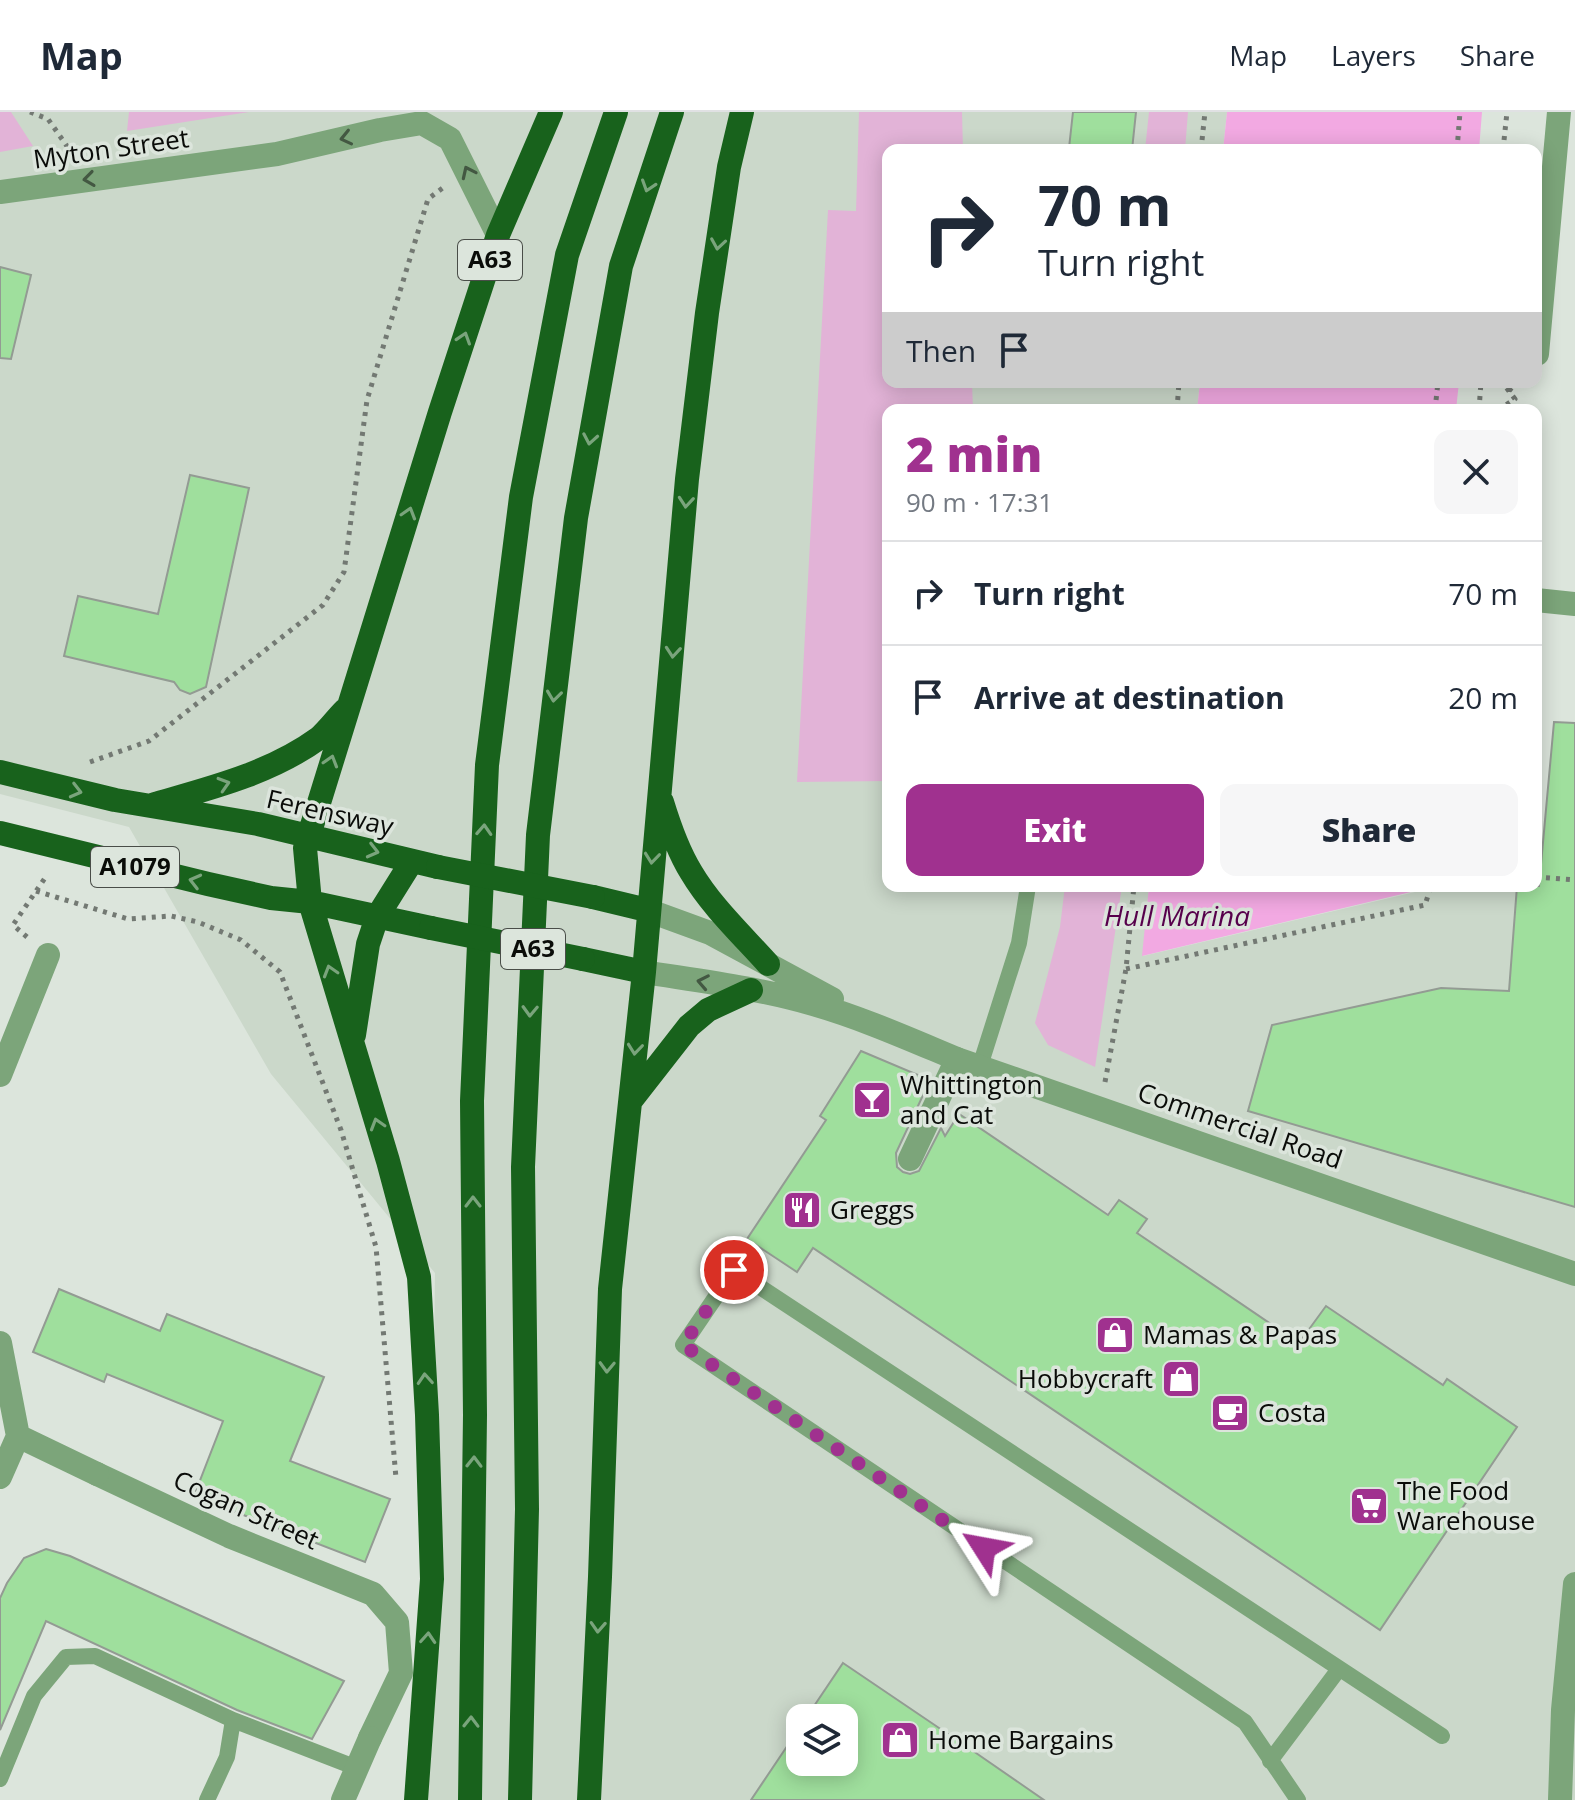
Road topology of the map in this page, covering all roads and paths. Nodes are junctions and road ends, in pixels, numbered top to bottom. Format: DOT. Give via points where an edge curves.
graph roads {
  1 [pos="30,112"];
  2 [pos="551,112"];
  3 [pos="616,112"];
  4 [pos="672,112"];
  5 [pos="742,112"];
  6 [pos="1205,112"];
  7 [pos="1460,112"];
  8 [pos="1507,112"];
  9 [pos="1559,112"];
  10 [pos="424,118"];
  11 [pos="1202,144"];
  12 [pos="1457,144"];
  13 [pos="1504,144"];
  14 [pos="1564,162"];
  15 [pos="467,171"];
  16 [pos="91,179"];
  17 [pos="0,192"];
  18 [pos="498,235"];
  19 [pos="1542,318"];
  20 [pos="1507,388"];
  21 [pos="1511,388"];
  22 [pos="1509,391"];
  23 [pos="1512,404"];
  24 [pos="1542,601"];
  25 [pos="1575,604"];
  26 [pos="349,706"];
  27 [pos="0,772"];
  28 [pos="78,791"];
  29 [pos="659,792"];
  30 [pos="149,806"];
  31 [pos="0,833"];
  32 [pos="308,836"];
  33 [pos="59,849"];
  34 [pos="412,861"];
  35 [pos="1542,877"];
  36 [pos="1575,880"];
  37 [pos="36,891"];
  38 [pos="1027,892"];
  39 [pos="1133,892"];
  40 [pos="1429,892"];
  41 [pos="310,902"];
  42 [pos="647,910"];
  43 [pos="377,917"];
  44 [pos="48,955"];
  45 [pos="768,964"];
  46 [pos="1126,969"];
  47 [pos="644,972"];
  48 [pos="751,990"];
  49 [pos="887,1030"];
  50 [pos="352,1045"];
  51 [pos="1112,1046"];
  52 [pos="957,1059"];
  53 [pos="980,1066"];
  54 [pos="0,1075"];
  55 [pos="630,1101"];
  56 [pos="910,1159"];
  57 [pos="1575,1274"];
  58 [pos="0,1343"];
  59 [pos="18,1436"];
  60 [pos="0,1477"];
  61 [pos="396,1481"];
  62 [pos="1575,1584"];
  63 [pos="1339,1669"];
  64 [pos="233,1720"];
  65 [pos="1442,1736"];
  66 [pos="1270,1761"];
  67 [pos="357,1768"];
  68 [pos="0,1779"];
  69 [pos="207,1800"];
  70 [pos="343,1800"];
  71 [pos="416,1800"];
  72 [pos="470,1800"];
  73 [pos="520,1800"];
  74 [pos="589,1800"];
  75 [pos="1298,1800"];
  76 [pos="1560,1800"];
  1 -- 16 [label="path" via="48,119"];
  2 -- 18 [label="highway, A63"];
  72 -- 3 [label="highway, A63, one-way" via="472,1101 487,765 521,497 567,255"];
  4 -- 73 [label="highway, A63, one-way" via="621,266 576,518 538,835 523,1167 527,1509"];
  5 -- 29 [label="highway, one-way" via="707,313"];
  6 -- 11 [label="path"];
  7 -- 12 [label="path"];
  8 -- 13 [label="path"];
  9 -- 14 [label="street"];
  10 -- 15 [label="street, Myton Street" via="450,139"];
  10 -- 16 [label="street, Myton Street, one-way" via="277,154"];
  14 -- 19 [label="street"];
  18 -- 15 [label="street, Myton Street, one-way"];
  15 -- 28 [label="path" via="428,199 367,400 344,572 323,605 149,741 87,764"];
  16 -- 17 [label="street, Myton Street, one-way"];
  26 -- 18 [label="highway, A63, one-way"];
  20 -- 22 [label="path"];
  21 -- 22 [label="path"];
  22 -- 23 [label="path" via="1515,399"];
  24 -- 25 [label="street"];
  30 -- 26 [label="highway, one-way" via="235,781 290,754 320,737"];
  32 -- 26 [label="highway, one-way"];
  27 -- 28 [label="highway, Ferensway / A1079, one-way"];
  28 -- 30 [label="highway, Ferensway / A1079"];
  29 -- 42 [label="highway, one-way"];
  29 -- 45 [label="highway" via="690,872"];
  30 -- 32 [label="highway, Ferensway / A1079"];
  31 -- 33 [label="highway, A1079"];
  32 -- 34 [label="highway, Ferensway / A1079, one-way"];
  32 -- 41 [label="highway"];
  33 -- 37 [label="path"];
  41 -- 33 [label="highway, A1079, one-way" via="271,898"];
  34 -- 42 [label="highway, Ferensway / A1079, bridge"];
  34 -- 43 [label="highway"];
  35 -- 36 [label="path"];
  37 -- 44 [label="path" via="13,925"];
  37 -- 61 [label="path" via="128,919 171,916 198,922 241,940 280,972 341,1130 376,1247"];
  38 -- 53 [label="lane" via="1019,943"];
  39 -- 46 [label="path"];
  40 -- 46 [label="path" via="1425,905"];
  41 -- 43 [label="highway, A1079"];
  50 -- 41 [label="highway, one-way"];
  42 -- 45 [label="street, Commercial Road" via="710,933"];
  42 -- 47 [label="highway"];
  43 -- 47 [label="highway, A1079, bridge"];
  43 -- 50 [label="highway"];
  44 -- 54 [label="street"];
  45 -- 49 [label="street, Commercial Road"];
  46 -- 51 [label="path"];
  48 -- 47 [label="street, Commercial Road, one-way"];
  47 -- 55 [label="highway, one-way"];
  48 -- 49 [label="street, Commercial Road"];
  48 -- 55 [label="highway" via="708,1010 689,1026"];
  49 -- 52 [label="street, Commercial Road"];
  71 -- 50 [label="highway, one-way" via="432,1579 419,1277"];
  52 -- 53 [label="street, Commercial Road"];
  52 -- 56 [label="street"];
  53 -- 57 [label="street, Commercial Road"];
  55 -- 74 [label="highway, one-way" via="610,1289"];
  58 -- 59 [label="street"];
  59 -- 60 [label="street"];
  59 -- 67 [label="street, Cogan Street" via="229,1536 373,1594 397,1622 401,1673"];
  62 -- 76 [label="street"];
  63 -- 65 [label="lane"];
  63 -- 66 [label="lane"];
  63 -- 66 [label="lane" via="734,1270 683,1345 1245,1722"];
  64 -- 67 [label="lane"];
  64 -- 68 [label="lane" via="95,1656 66,1657 34,1696"];
  64 -- 69 [label="lane" via="227,1757"];
  66 -- 75 [label="lane"];
  67 -- 70 [label="street"];
}
